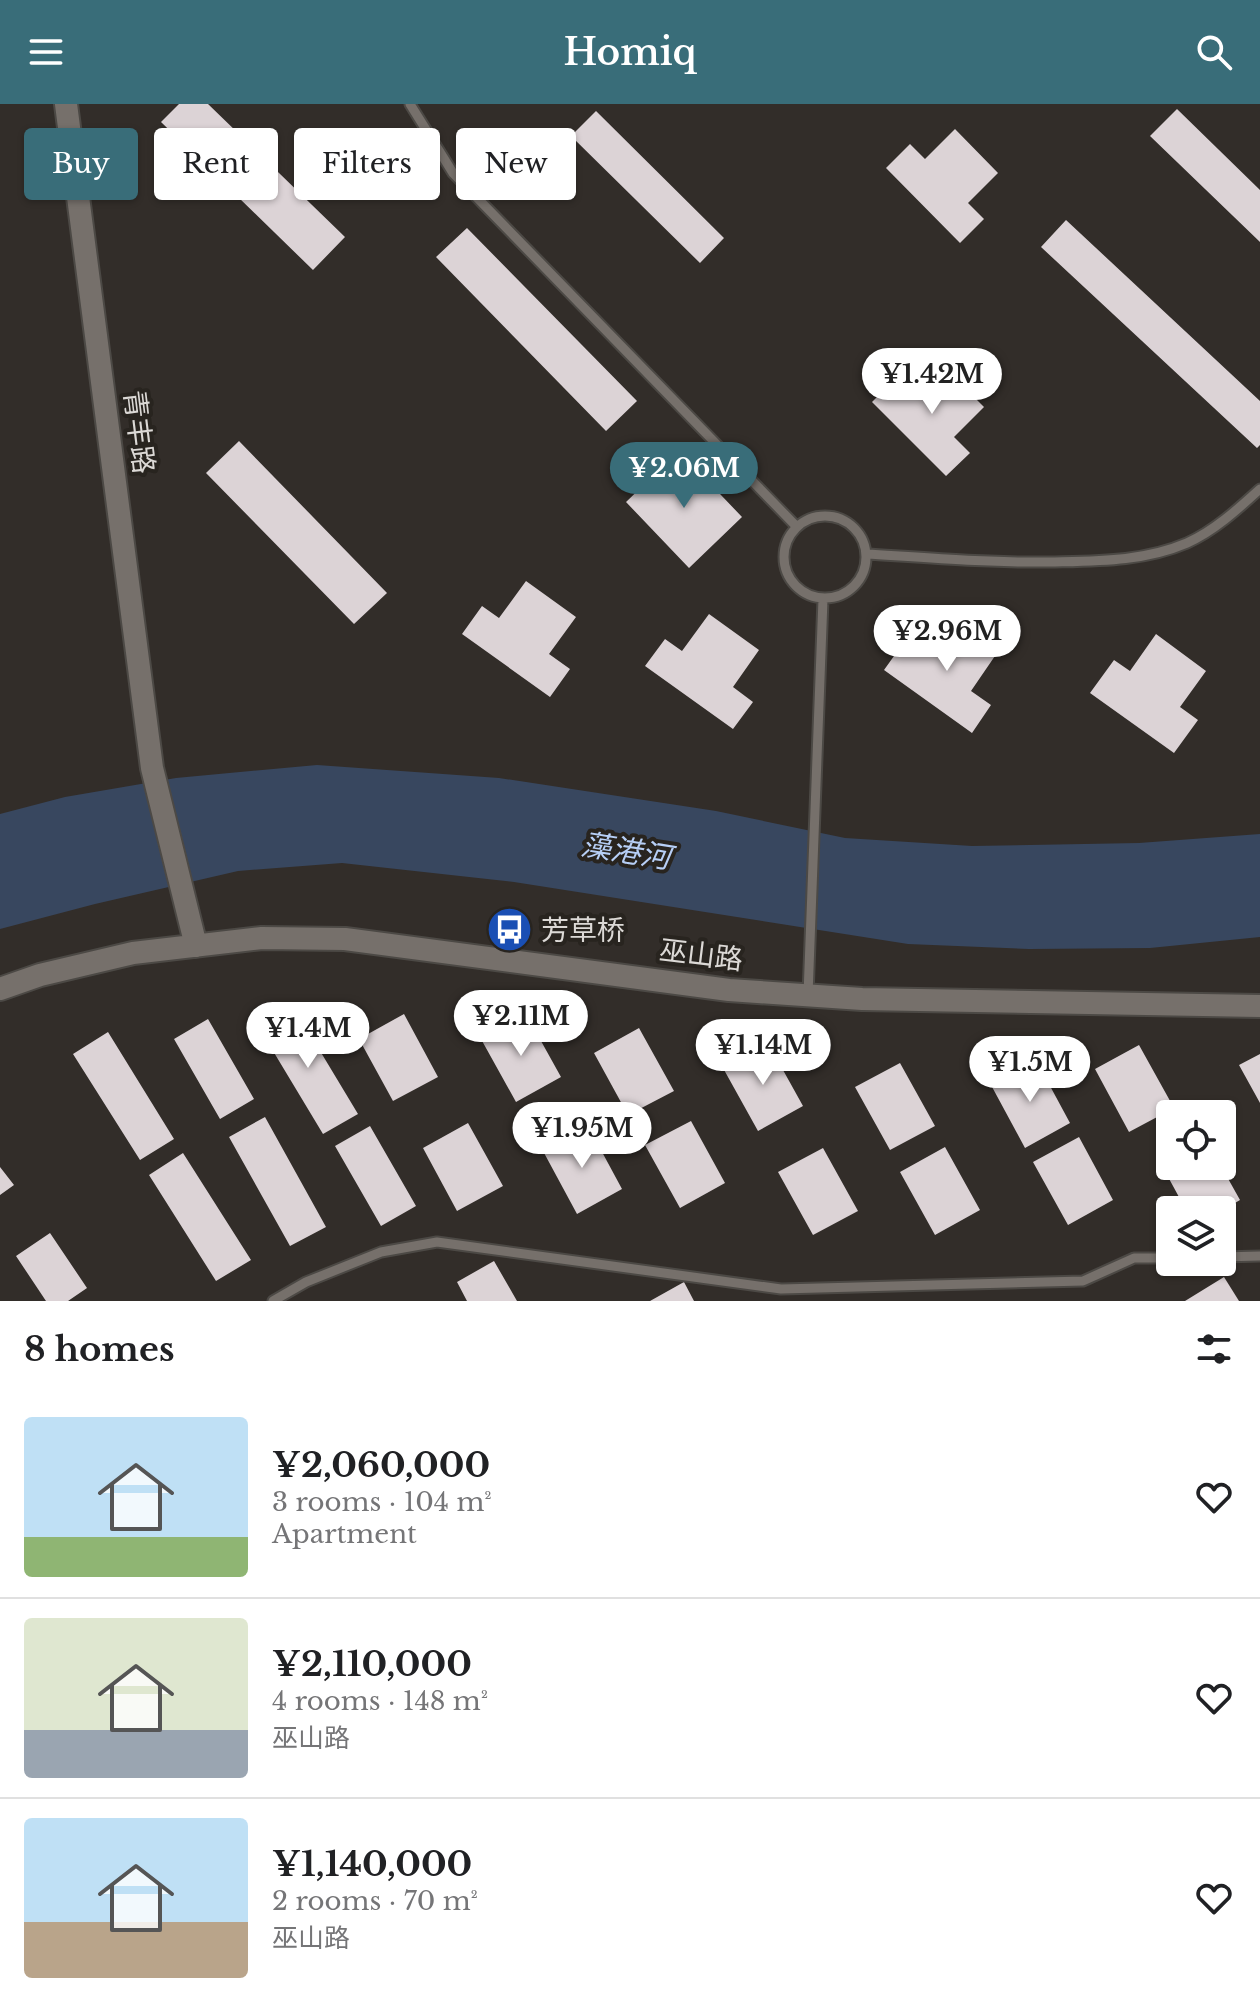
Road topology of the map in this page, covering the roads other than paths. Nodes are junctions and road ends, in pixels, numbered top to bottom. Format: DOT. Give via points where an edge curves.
graph roads {
  1 [pos="66,104"];
  2 [pos="410,104"];
  3 [pos="1260,489"];
  4 [pos="797,527"];
  5 [pos="867,554"];
  6 [pos="823,599"];
  7 [pos="196,946"];
  8 [pos="0,989"];
  9 [pos="808,995"];
  10 [pos="1260,1006"];
  11 [pos="1260,1256"];
  12 [pos="1236,1257"];
  13 [pos="1156,1258"];
  14 [pos="273,1301"];
  1 -- 7 [label="street, 青丰路" via="152,768"];
  2 -- 4 [label="lane" via="453,173"];
  3 -- 5 [label="lane" via="1189,542 1115,561 990,563"];
  4 -- 5 [label="lane" via="821,516 837,518 862,538"];
  4 -- 6 [label="lane" via="784,548 784,566 805,594"];
  5 -- 6 [label="lane" via="859,581 850,591"];
  6 -- 9 [label="lane"];
  7 -- 8 [label="street, 巫山路" via="133,953"];
  7 -- 9 [label="street, 巫山路" via="262,938 345,939 729,990"];
  9 -- 10 [label="street, 巫山路"];
  11 -- 12 [label="lane"];
  13 -- 14 [label="lane" via="1134,1258 1083,1281 781,1289 437,1242 381,1252"];
}
